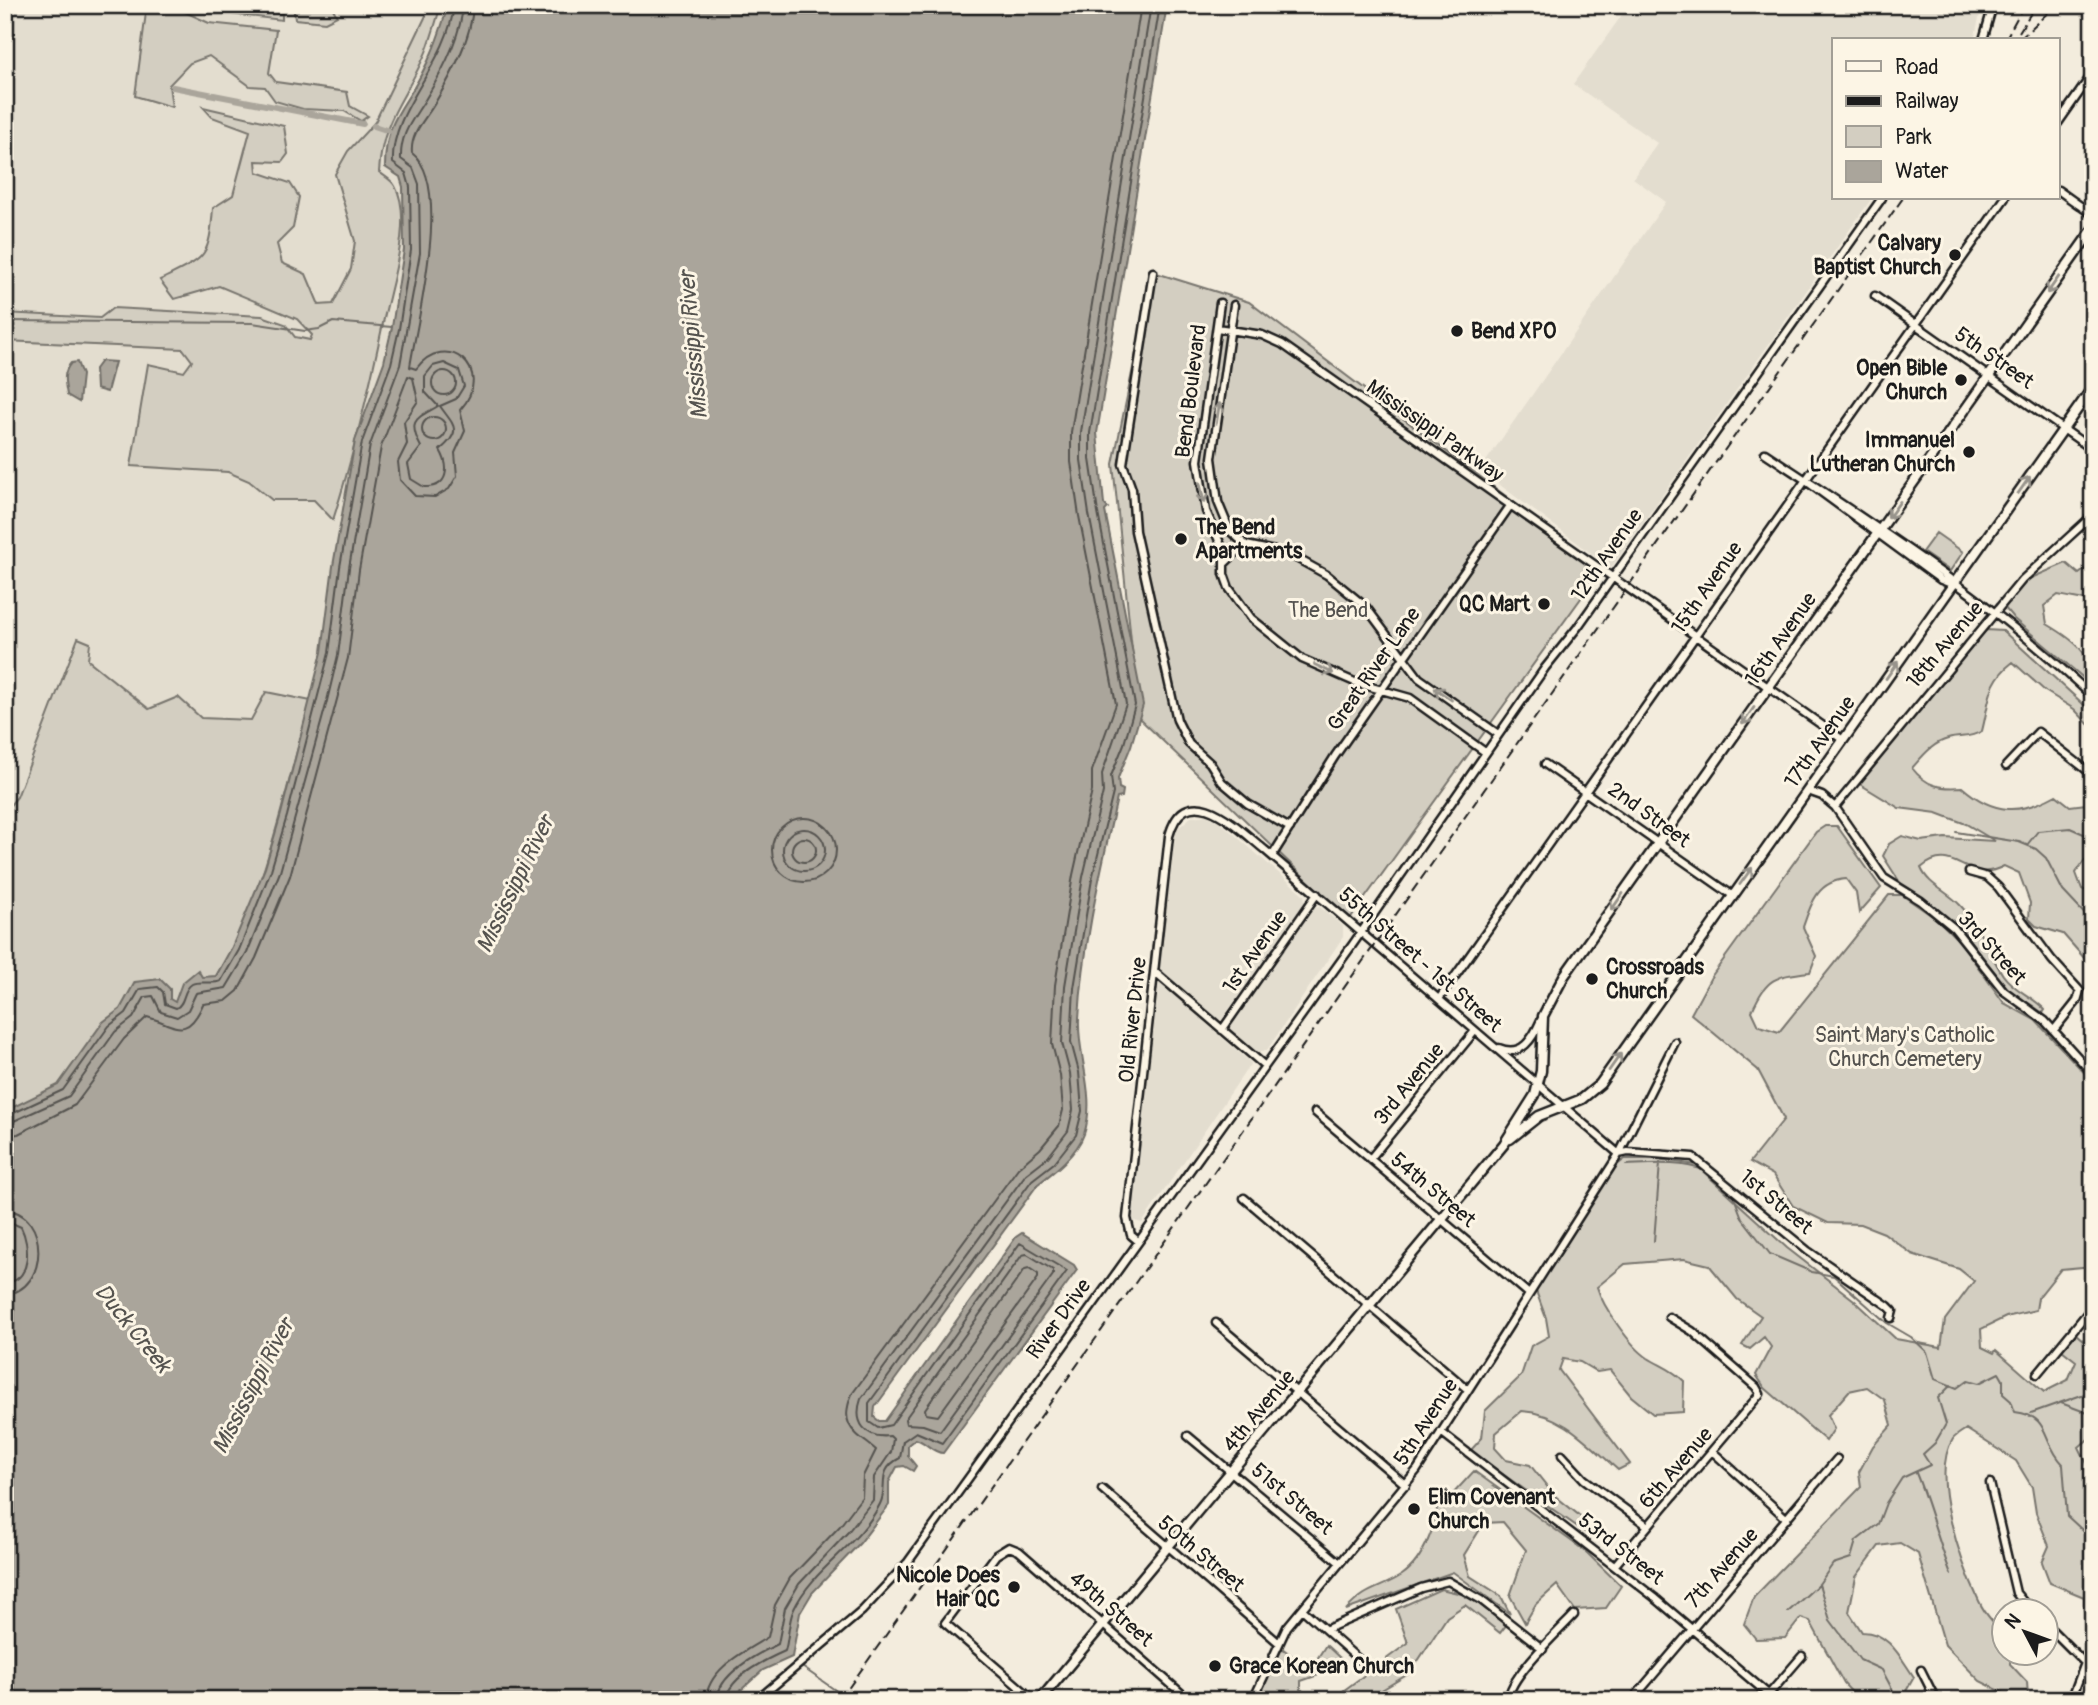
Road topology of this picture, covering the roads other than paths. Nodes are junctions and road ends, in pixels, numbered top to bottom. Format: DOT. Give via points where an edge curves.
graph roads {
  1 [pos="1993,5"];
  2 [pos="1984,38"];
  3 [pos="2093,73"];
  4 [pos="2060,120"];
  5 [pos="2060,191"];
  6 [pos="1881,200"];
  7 [pos="2004,200"];
  8 [pos="2093,215"];
  9 [pos="2093,229"];
  10 [pos="1153,272"];
  11 [pos="1875,296"];
  12 [pos="1220,303"];
  13 [pos="1234,305"];
  14 [pos="1916,325"];
  15 [pos="1217,328"];
  16 [pos="1231,331"];
  17 [pos="1989,376"];
  18 [pos="2093,387"];
  19 [pos="2064,429"];
  20 [pos="2093,450"];
  21 [pos="1765,453"];
  22 [pos="1805,480"];
  23 [pos="1510,506"];
  24 [pos="2093,515"];
  25 [pos="1878,532"];
  26 [pos="1245,544"];
  27 [pos="1225,563"];
  28 [pos="1613,577"];
  29 [pos="1953,584"];
  30 [pos="1994,613"];
  31 [pos="1695,636"];
  32 [pos="1405,656"];
  33 [pos="1768,687"];
  34 [pos="1381,688"];
  35 [pos="2093,697"];
  36 [pos="1499,734"];
  37 [pos="1843,740"];
  38 [pos="1485,752"];
  39 [pos="1545,764"];
  40 [pos="2006,766"];
  41 [pos="2093,775"];
  42 [pos="1808,790"];
  43 [pos="1585,791"];
  44 [pos="1835,807"];
  45 [pos="1191,809"];
  46 [pos="1290,828"];
  47 [pos="1658,843"];
  48 [pos="1272,856"];
  49 [pos="1969,872"];
  50 [pos="1317,894"];
  51 [pos="1732,895"];
  52 [pos="1361,932"];
  53 [pos="1155,972"];
  54 [pos="1439,999"];
  55 [pos="1543,1016"];
  56 [pos="1222,1030"];
  57 [pos="2054,1030"];
  58 [pos="1475,1031"];
  59 [pos="1675,1042"];
  60 [pos="1491,1044"];
  61 [pos="1265,1066"];
  62 [pos="2093,1074"];
  63 [pos="1539,1084"];
  64 [pos="1566,1106"];
  65 [pos="1315,1112"];
  66 [pos="1504,1144"];
  67 [pos="1619,1154"];
  68 [pos="1370,1159"];
  69 [pos="1244,1198"];
  70 [pos="1441,1220"];
  71 [pos="1138,1241"];
  72 [pos="1529,1294"];
  73 [pos="1369,1306"];
  74 [pos="2093,1306"];
  75 [pos="1669,1317"];
  76 [pos="1891,1318"];
  77 [pos="1216,1323"];
  78 [pos="2037,1374"];
  79 [pos="1468,1390"];
  80 [pos="1298,1392"];
  81 [pos="1441,1432"];
  82 [pos="1188,1436"];
  83 [pos="1713,1452"];
  84 [pos="1562,1455"];
  85 [pos="1837,1459"];
  86 [pos="1231,1471"];
  87 [pos="1990,1483"];
  88 [pos="1406,1485"];
  89 [pos="1102,1489"];
  90 [pos="1787,1519"];
  91 [pos="1648,1526"];
  92 [pos="1167,1548"];
  93 [pos="1340,1563"];
  94 [pos="1615,1565"];
  95 [pos="2018,1596"];
  96 [pos="1302,1609"];
  97 [pos="1574,1615"];
  98 [pos="1102,1625"];
  99 [pos="1328,1629"];
  100 [pos="1692,1629"];
  101 [pos="2060,1639"];
  102 [pos="1279,1643"];
  103 [pos="1543,1649"];
  104 [pos="1801,1656"];
  105 [pos="1365,1665"];
  106 [pos="1921,1670"];
  107 [pos="1766,1697"];
  108 [pos="1508,1698"];
  109 [pos="757,1700"];
  110 [pos="1034,1700"];
  111 [pos="1040,1700"];
  112 [pos="1189,1700"];
  113 [pos="1253,1700"];
  114 [pos="1632,1700"];
  115 [pos="1775,1700"];
  116 [pos="1936,1700"];
  117 [pos="2071,1700"];
  1 -- 2 [label="street"];
  3 -- 4 [label="street"];
  5 -- 8 [label="street"];
  6 -- 28 [label="street, 12th Avenue"];
  7 -- 14 [label="street, 15th Avenue"];
  9 -- 17 [label="main road, 16th Avenue, one-way"];
  10 -- 46 [label="street" via="1123,464 1132,489 1138,543 1177,720 1189,744 1222,782 1248,804"];
  11 -- 14 [label="street, 5th Street"];
  12 -- 15 [label="street, Bend Boulevard"];
  13 -- 16 [label="street, Bend Boulevard"];
  14 -- 17 [label="street, 5th Street"];
  14 -- 22 [label="street, 15th Avenue"];
  15 -- 16 [label="street"];
  15 -- 27 [label="street, Bend Boulevard, one-way" via="1198,461 1206,511 1221,541"];
  16 -- 23 [label="street, Mississippi Parkway" via="1262,335 1282,344"];
  26 -- 16 [label="street, Bend Boulevard, one-way" via="1223,519 1212,470"];
  17 -- 19 [label="street, 5th Street"];
  17 -- 25 [label="main road, 16th Avenue, one-way"];
  18 -- 19 [label="main road, 17th Avenue"];
  19 -- 20 [label="street, 5th Street"];
  29 -- 19 [label="main road, 17th Avenue, one-way"];
  21 -- 22 [label="street"];
  22 -- 25 [label="street"];
  22 -- 31 [label="street, 15th Avenue"];
  23 -- 28 [label="street, Mississippi Parkway"];
  23 -- 32 [label="street, Great River Lane"];
  24 -- 30 [label="street, 18th Avenue" via="2022,579"];
  25 -- 29 [label="street" via="1941,580"];
  25 -- 33 [label="main road, 16th Avenue"];
  26 -- 27 [label="street"];
  26 -- 32 [label="street" via="1289,554 1327,575 1367,607"];
  27 -- 34 [label="street, Bend Boulevard, one-way" via="1229,588 1265,632 1302,659 1357,683"];
  28 -- 31 [label="street"];
  28 -- 36 [label="street, 12th Avenue"];
  29 -- 30 [label="street"];
  37 -- 29 [label="main road, 17th Avenue, one-way"];
  30 -- 35 [label="street"];
  30 -- 44 [label="street, 18th Avenue"];
  31 -- 33 [label="street"];
  31 -- 43 [label="street, 15th Avenue"];
  32 -- 34 [label="street, Great River Lane"];
  36 -- 32 [label="street, one-way" via="1419,678"];
  33 -- 37 [label="street"];
  33 -- 47 [label="main road, 16th Avenue, one-way"];
  34 -- 38 [label="street, Bend Boulevard" via="1410,698"];
  34 -- 46 [label="street, Great River Lane"];
  36 -- 38 [label="street, 12th Avenue"];
  37 -- 42 [label="main road, 17th Avenue"];
  38 -- 52 [label="street, 12th Avenue"];
  39 -- 43 [label="street, 2nd Street"];
  40 -- 41 [label="street" via="2038,732"];
  42 -- 44 [label="street, 3rd Street"];
  51 -- 42 [label="main road, 17th Avenue, one-way"];
  43 -- 47 [label="street, 2nd Street"];
  43 -- 54 [label="street, 15th Avenue"];
  44 -- 57 [label="street, 3rd Street" via="1884,878 1954,928 2004,991"];
  45 -- 48 [label="street, 55th Street - 1st Street" via="1219,813"];
  45 -- 53 [label="street, Old River Drive" via="1177,818 1169,836"];
  46 -- 48 [label="street, Great River Lane"];
  47 -- 51 [label="street, 2nd Street"];
  47 -- 55 [label="main road, 16th Avenue, one-way" via="1564,976"];
  48 -- 50 [label="street, 55th Street - 1st Street"];
  49 -- 57 [label="street" via="1987,877 1998,887 2080,991"];
  50 -- 52 [label="street, 55th Street - 1st Street"];
  50 -- 56 [label="street, 1st Avenue"];
  64 -- 51 [label="main road, 17th Avenue, one-way" via="1600,1084"];
  52 -- 54 [label="street, 55th Street - 1st Street"];
  52 -- 61 [label="street, River Drive"];
  53 -- 56 [label="street"];
  53 -- 71 [label="street, Old River Drive" via="1127,1218 1131,1235"];
  54 -- 58 [label="street, 55th Street - 1st Street"];
  55 -- 60 [label="street" via="1534,1036 1521,1049 1507,1051"];
  55 -- 63 [label="main road, 16th Avenue"];
  56 -- 61 [label="street"];
  57 -- 62 [label="street, 3rd Street"];
  58 -- 60 [label="street, 55th Street - 1st Street"];
  58 -- 68 [label="street, 3rd Avenue"];
  59 -- 67 [label="street"];
  60 -- 63 [label="street, 55th Street - 1st Street"];
  61 -- 71 [label="street, River Drive"];
  63 -- 64 [label="street, 55th Street - 1st Street"];
  63 -- 66 [label="main road, 4th Avenue" via="1531,1105"];
  64 -- 66 [label="main road, 4th Avenue" via="1539,1116"];
  64 -- 67 [label="street, 55th Street - 1st Street"];
  65 -- 68 [label="street, 54th Street"];
  66 -- 70 [label="main road, 4th Avenue"];
  67 -- 72 [label="street, 5th Avenue"];
  67 -- 76 [label="street, 1st Street" via="1693,1157 1808,1251 1888,1306 1893,1311"];
  68 -- 70 [label="street, 54th Street"];
  69 -- 73 [label="street"];
  70 -- 72 [label="street, 54th Street"];
  70 -- 73 [label="main road, 4th Avenue"];
  71 -- 109 [label="street, River Drive" via="897,1576"];
  72 -- 79 [label="street, 5th Avenue"];
  73 -- 79 [label="street"];
  73 -- 80 [label="main road, 4th Avenue"];
  74 -- 78 [label="street"];
  75 -- 83 [label="street, 6th Avenue" via="1692,1331 1759,1392 1758,1400"];
  77 -- 80 [label="street"];
  79 -- 81 [label="street, 5th Avenue"];
  80 -- 86 [label="main road, 4th Avenue"];
  80 -- 88 [label="street"];
  81 -- 88 [label="street, 5th Avenue"];
  81 -- 94 [label="street, 53rd Street"];
  82 -- 86 [label="street, 51st Street"];
  83 -- 90 [label="street"];
  83 -- 91 [label="street, 6th Avenue"];
  84 -- 91 [label="street" via="1584,1479"];
  85 -- 90 [label="street, 7th Avenue"];
  86 -- 92 [label="main road, 4th Avenue"];
  86 -- 93 [label="street, 51st Street"];
  87 -- 95 [label="street"];
  88 -- 93 [label="street, 5th Avenue"];
  89 -- 92 [label="street, 50th Street"];
  90 -- 100 [label="street, 7th Avenue"];
  91 -- 94 [label="street, 6th Avenue"];
  92 -- 98 [label="main road, 4th Avenue"];
  92 -- 102 [label="street, 50th Street"];
  93 -- 96 [label="street, 5th Avenue"];
  94 -- 100 [label="street, 53rd Street"];
  96 -- 99 [label="street"];
  96 -- 102 [label="street, 5th Avenue"];
  97 -- 103 [label="street"];
  98 -- 110 [label="street, 49th Street" via="1019,1551 1009,1546 996,1555 945,1623"];
  98 -- 111 [label="main road, 4th Avenue"];
  98 -- 112 [label="street, 49th Street"];
  99 -- 103 [label="street" via="1448,1581 1481,1600"];
  99 -- 105 [label="street"];
  100 -- 107 [label="street, 53rd Street"];
  100 -- 114 [label="street, 7th Avenue"];
  101 -- 117 [label="street" via="2085,1663"];
  102 -- 113 [label="street, 5th Avenue"];
  103 -- 108 [label="street" via="1515,1680"];
  104 -- 107 [label="street"];
  106 -- 116 [label="street"];
  107 -- 115 [label="street, 53rd Street"];
}
